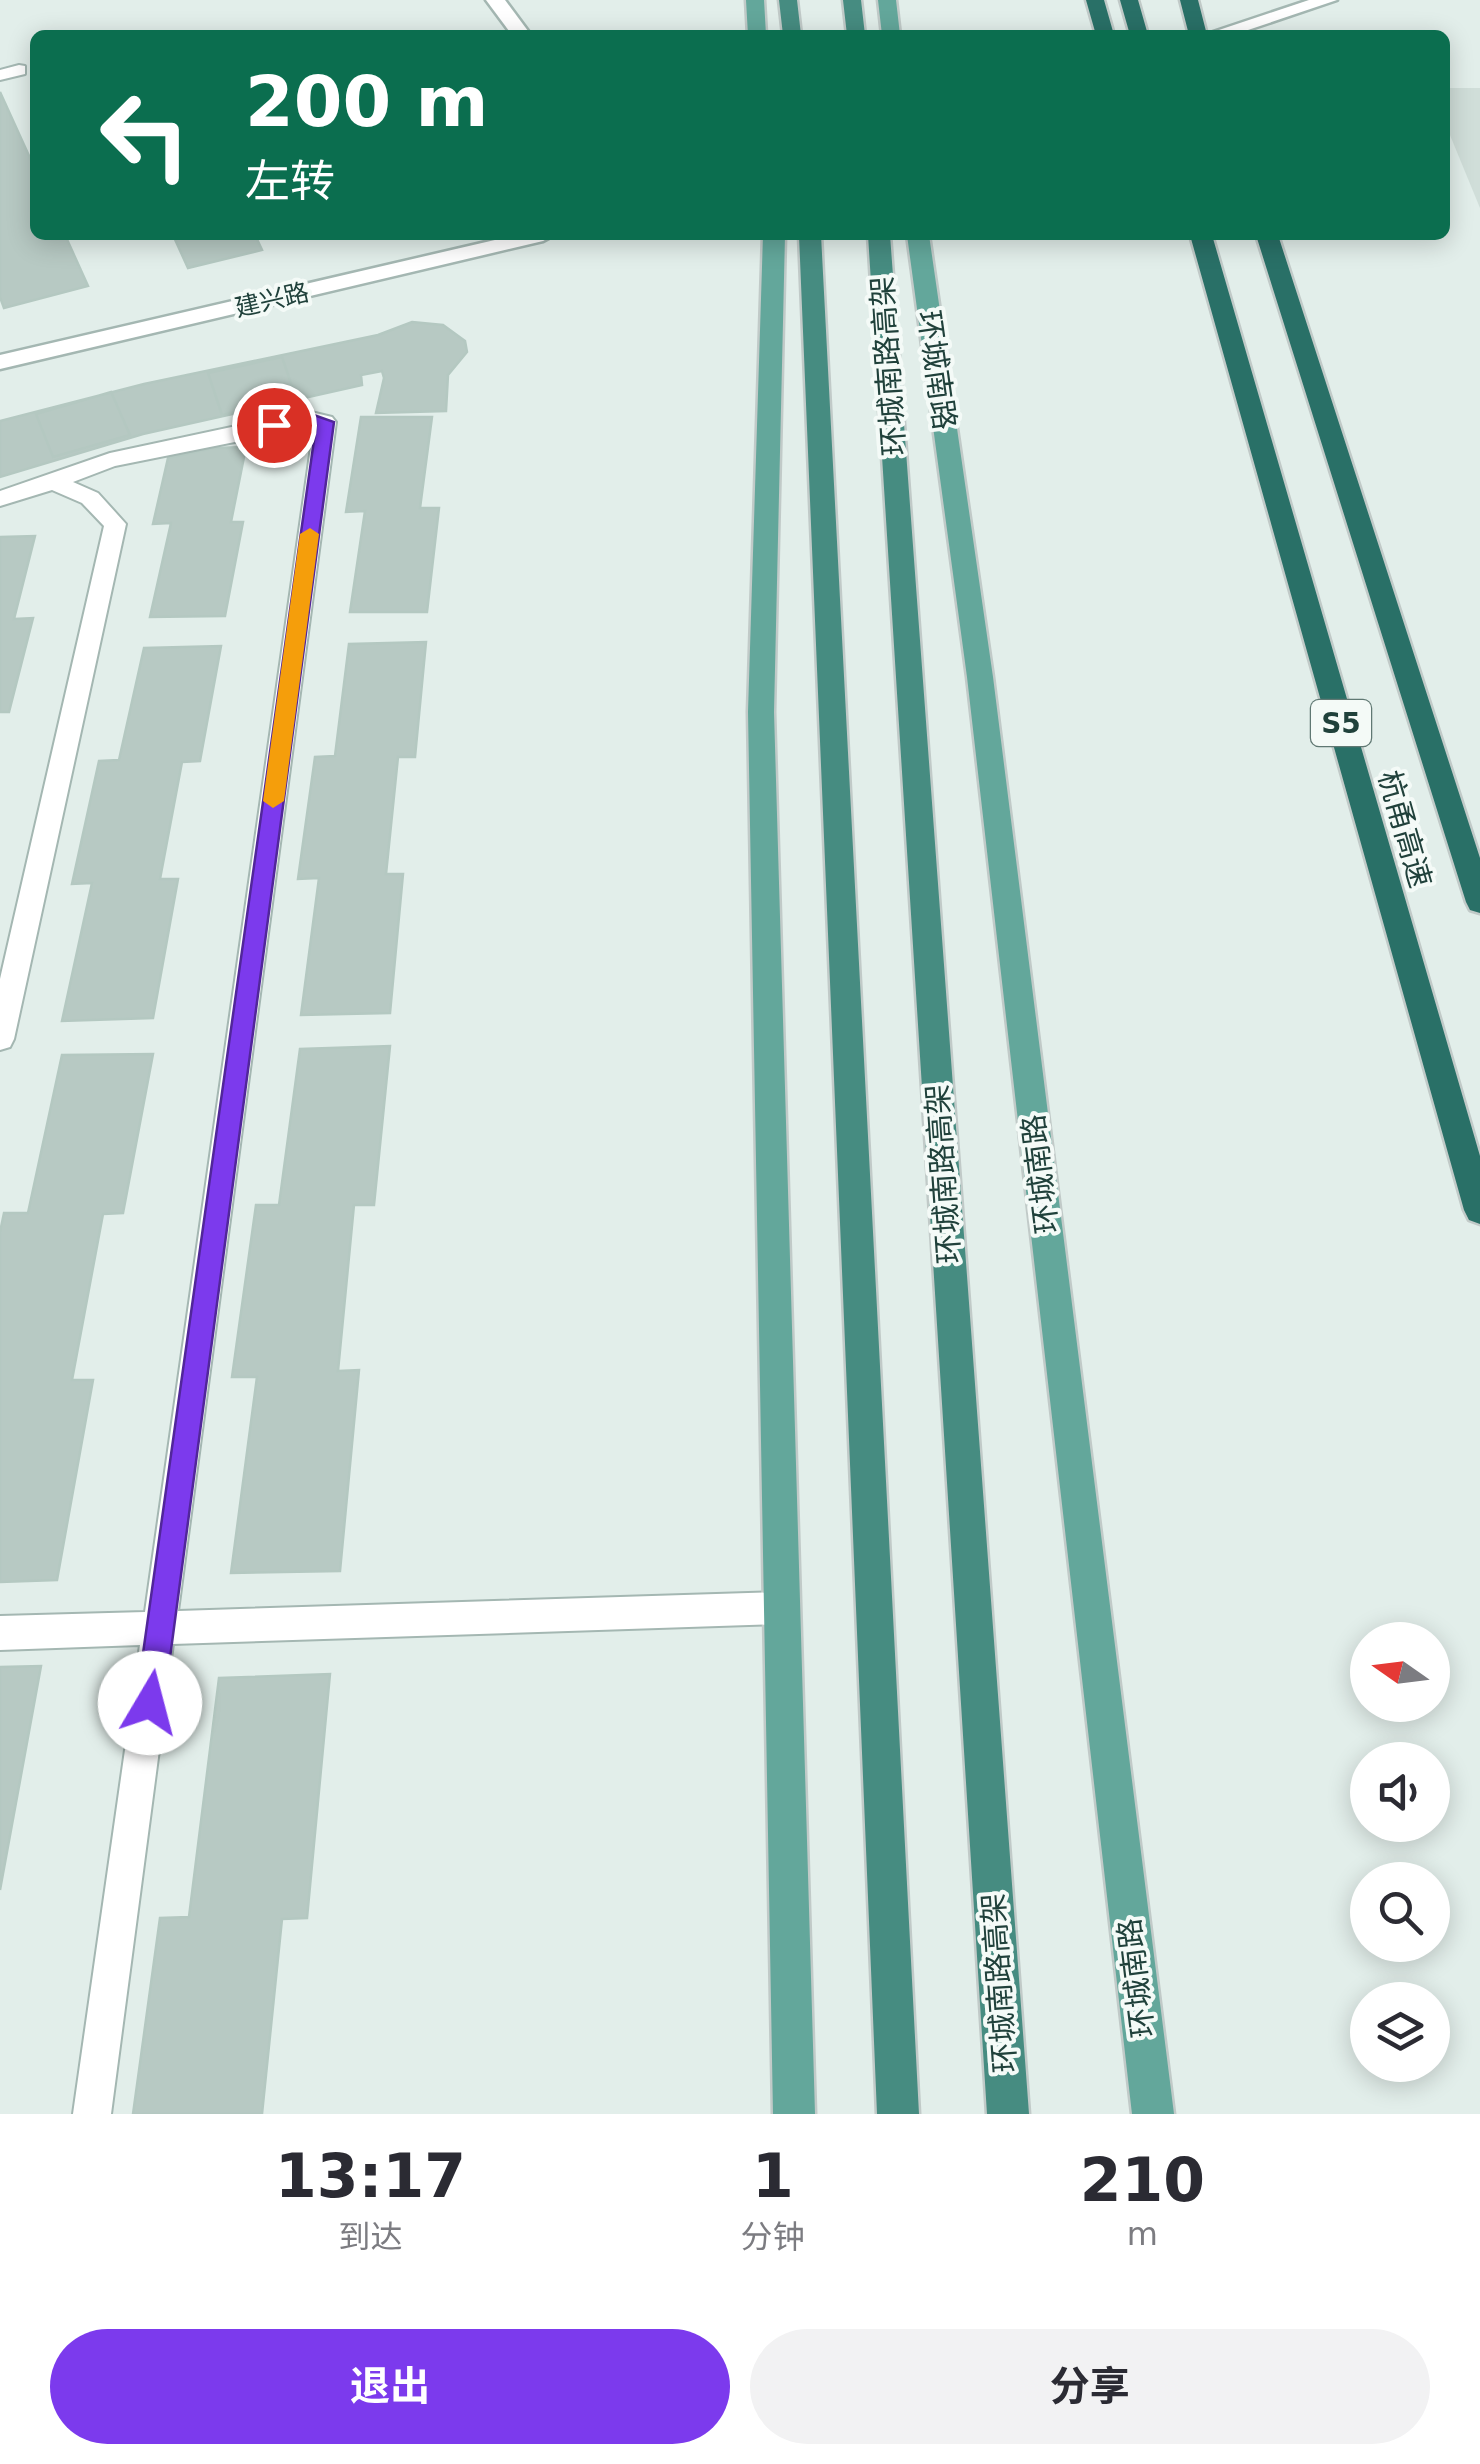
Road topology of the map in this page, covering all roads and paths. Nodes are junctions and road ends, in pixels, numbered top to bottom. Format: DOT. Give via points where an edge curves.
graph roads {
  1 [pos="495,0"];
  2 [pos="755,0"];
  3 [pos="788,0"];
  4 [pos="852,0"];
  5 [pos="887,0"];
  6 [pos="1129,0"];
  7 [pos="1189,0"];
  8 [pos="1328,0"];
  9 [pos="1096,2"];
  10 [pos="518,30"];
  11 [pos="757,30"];
  12 [pos="791,30"];
  13 [pos="855,30"];
  14 [pos="890,30"];
  15 [pos="1104,30"];
  16 [pos="1138,30"];
  17 [pos="1197,30"];
  18 [pos="1229,30"];
  19 [pos="522,240"];
  20 [pos="774,240"];
  21 [pos="810,240"];
  22 [pos="878,240"];
  23 [pos="919,240"];
  24 [pos="1187,240"];
  25 [pos="1202,240"];
  26 [pos="1269,240"];
  27 [pos="1232,340"];
  28 [pos="0,362"];
  29 [pos="53,482"];
  30 [pos="0,499"];
  31 [pos="1480,902"];
  32 [pos="0,1040"];
  33 [pos="1480,1210"];
  34 [pos="782,1608"];
  35 [pos="160,1628"];
  36 [pos="0,1633"];
  37 [pos="92,2114"];
  38 [pos="794,2114"];
  39 [pos="898,2114"];
  40 [pos="1008,2114"];
  41 [pos="1153,2114"];
  1 -- 10 [label="street"];
  2 -- 11 [label="main road"];
  3 -- 12 [label="highway"];
  4 -- 13 [label="highway"];
  5 -- 14 [label="main road"];
  6 -- 16 [label="highway"];
  7 -- 17 [label="highway"];
  8 -- 18 [label="street"];
  9 -- 15 [label="highway"];
  19 -- 28 [label="street, 建兴路"];
  20 -- 34 [label="main road" via="761,712"];
  21 -- 39 [label="highway"];
  22 -- 40 [label="highway, 环城南路高架"];
  23 -- 41 [label="main road, 环城南路" via="980,678"];
  24 -- 27 [label="highway"];
  25 -- 27 [label="highway, 杭甬高速 / S5"];
  26 -- 31 [label="highway, 杭甬高速 / S5"];
  27 -- 33 [label="highway, 杭甬高速 / S5"];
  29 -- 30 [label="lane"];
  29 -- 32 [label="lane" via="90,498 115,524"];
  29 -- 35 [label="lane" via="128,456 308,418 325,422"];
  34 -- 35 [label="lane"];
  34 -- 38 [label="main road"];
  35 -- 36 [label="lane"];
  35 -- 37 [label="lane"];
}
